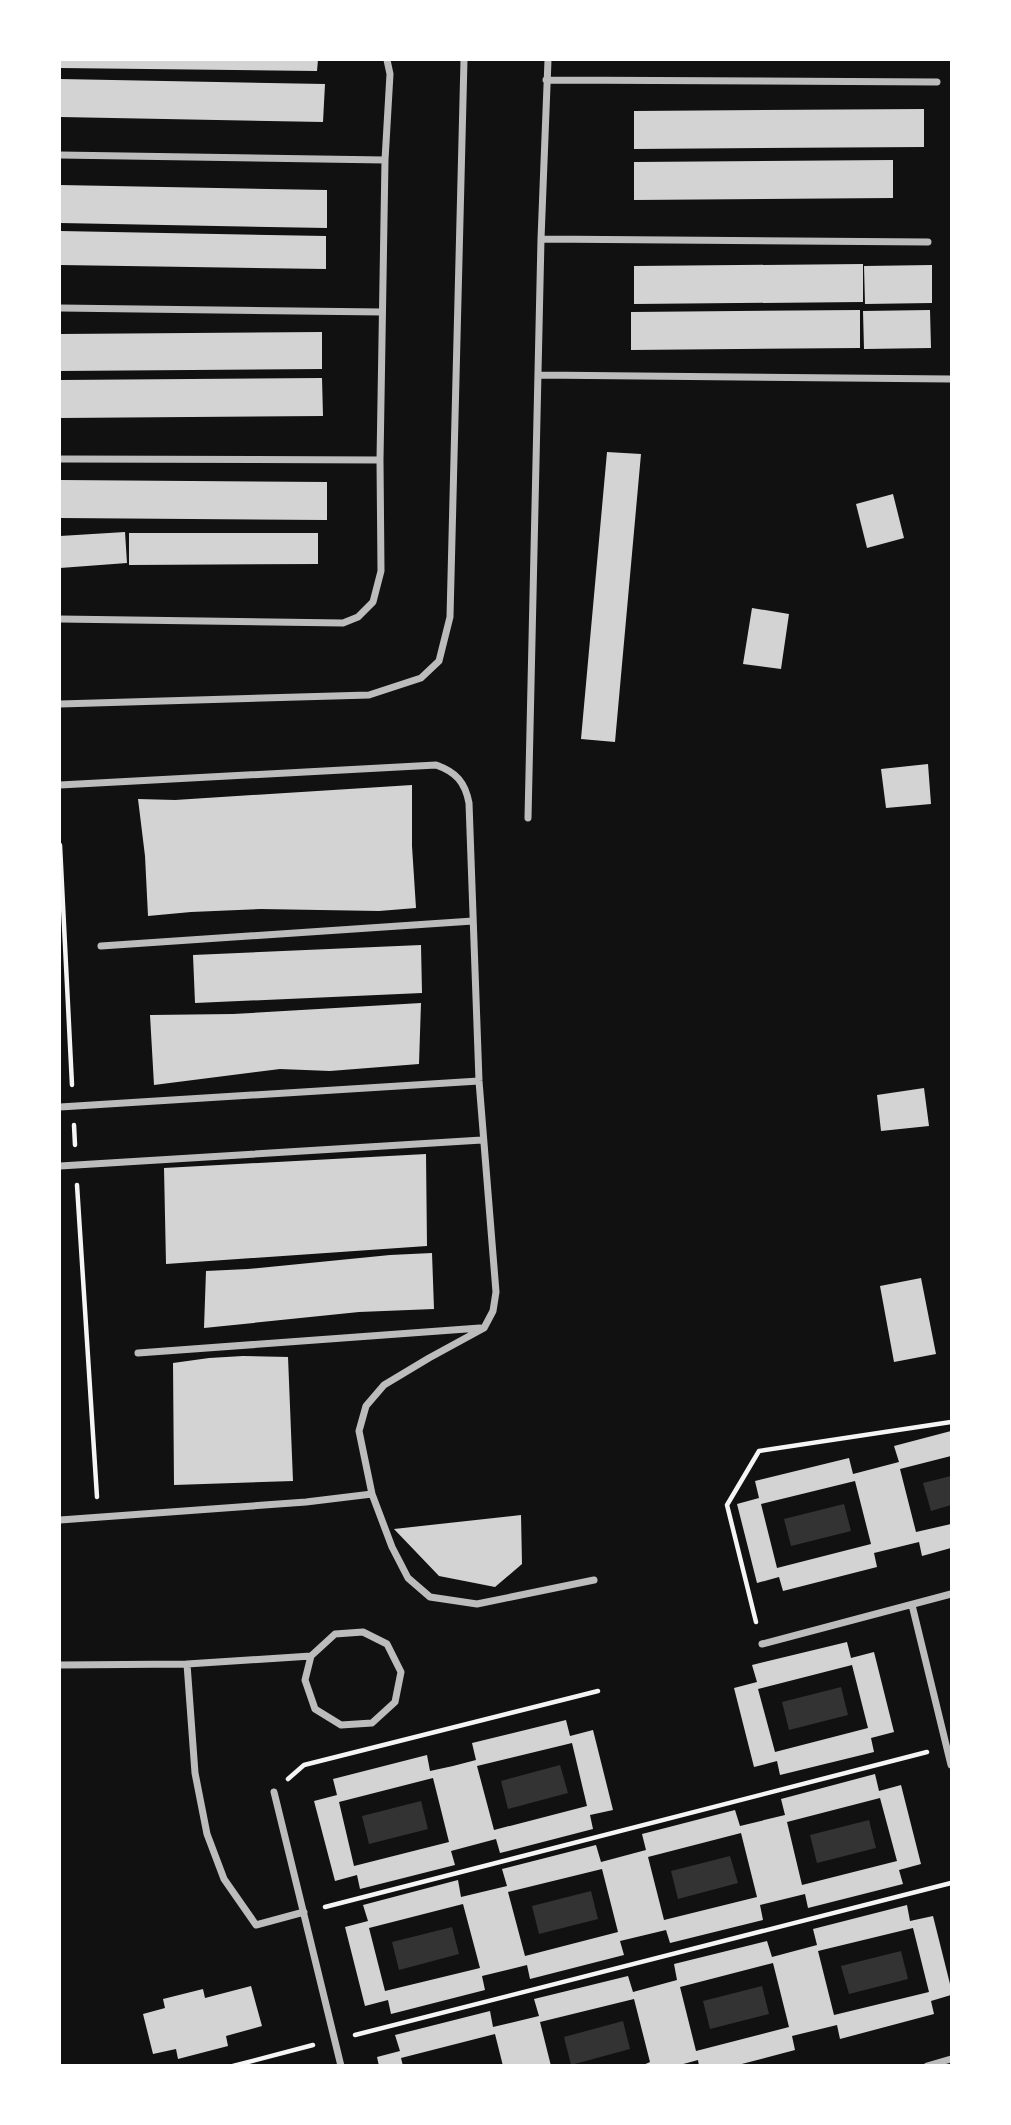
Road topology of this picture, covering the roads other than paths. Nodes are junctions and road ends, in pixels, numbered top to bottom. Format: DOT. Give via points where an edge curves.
graph roads {
  1 [pos="387,60"];
  2 [pos="464,60"];
  3 [pos="548,60"];
  4 [pos="546,80"];
  5 [pos="937,82"];
  6 [pos="60,155"];
  7 [pos="384,160"];
  8 [pos="541,239"];
  9 [pos="928,242"];
  10 [pos="60,308"];
  11 [pos="382,312"];
  12 [pos="539,375"];
  13 [pos="951,379"];
  14 [pos="60,459"];
  15 [pos="380,460"];
  16 [pos="60,619"];
  17 [pos="60,704"];
  18 [pos="60,785"];
  19 [pos="528,818"];
  20 [pos="473,921"];
  21 [pos="101,946"];
  22 [pos="478,1081"];
  23 [pos="60,1107"];
  24 [pos="482,1140"];
  25 [pos="60,1166"];
  26 [pos="484,1328"];
  27 [pos="138,1353"];
  28 [pos="372,1494"];
  29 [pos="60,1520"];
  30 [pos="594,1580"];
  31 [pos="951,1594"];
  32 [pos="912,1605"];
  33 [pos="762,1644"];
  34 [pos="311,1656"];
  35 [pos="187,1664"];
  36 [pos="60,1665"];
  37 [pos="951,1765"];
  38 [pos="274,1793"];
  39 [pos="304,1912"];
  40 [pos="951,2059"];
  41 [pos="341,2066"];
  42 [pos="927,2066"];
  1 -- 7 [label="street"];
  2 -- 17 [label="street" via="450,617 439,661 421,678 369,695"];
  3 -- 4 [label="street"];
  4 -- 5 [label="street"];
  4 -- 8 [label="street"];
  6 -- 7 [label="street"];
  7 -- 11 [label="street"];
  8 -- 9 [label="street"];
  8 -- 12 [label="street"];
  10 -- 11 [label="street"];
  11 -- 15 [label="street"];
  12 -- 13 [label="street"];
  12 -- 19 [label="street"];
  14 -- 15 [label="street"];
  15 -- 16 [label="street" via="381,571 373,602 358,617 343,623"];
  18 -- 20 [label="street" via="436,765 450,769 467,790 469,803"];
  20 -- 21 [label="street"];
  20 -- 22 [label="street"];
  22 -- 23 [label="street"];
  22 -- 24 [label="street"];
  24 -- 25 [label="street"];
  24 -- 26 [label="street" via="496,1292"];
  26 -- 27 [label="street"];
  26 -- 28 [label="street" via="384,1385 366,1406 359,1431"];
  28 -- 29 [label="street"];
  28 -- 30 [label="street" via="408,1578 430,1597 477,1604"];
  31 -- 32 [label="street"];
  32 -- 33 [label="street"];
  32 -- 37 [label="street"];
  34 -- 34 [label="street" via="335,1634 363,1632 387,1644 401,1672 395,1702 372,1723 341,1725 315,1709 305,1680"];
  34 -- 35 [label="street"];
  35 -- 36 [label="street"];
  35 -- 39 [label="street" via="195,1773 208,1834 224,1879 256,1924"];
  38 -- 39 [label="street"];
  39 -- 41 [label="street"];
  40 -- 42 [label="street"];
}
